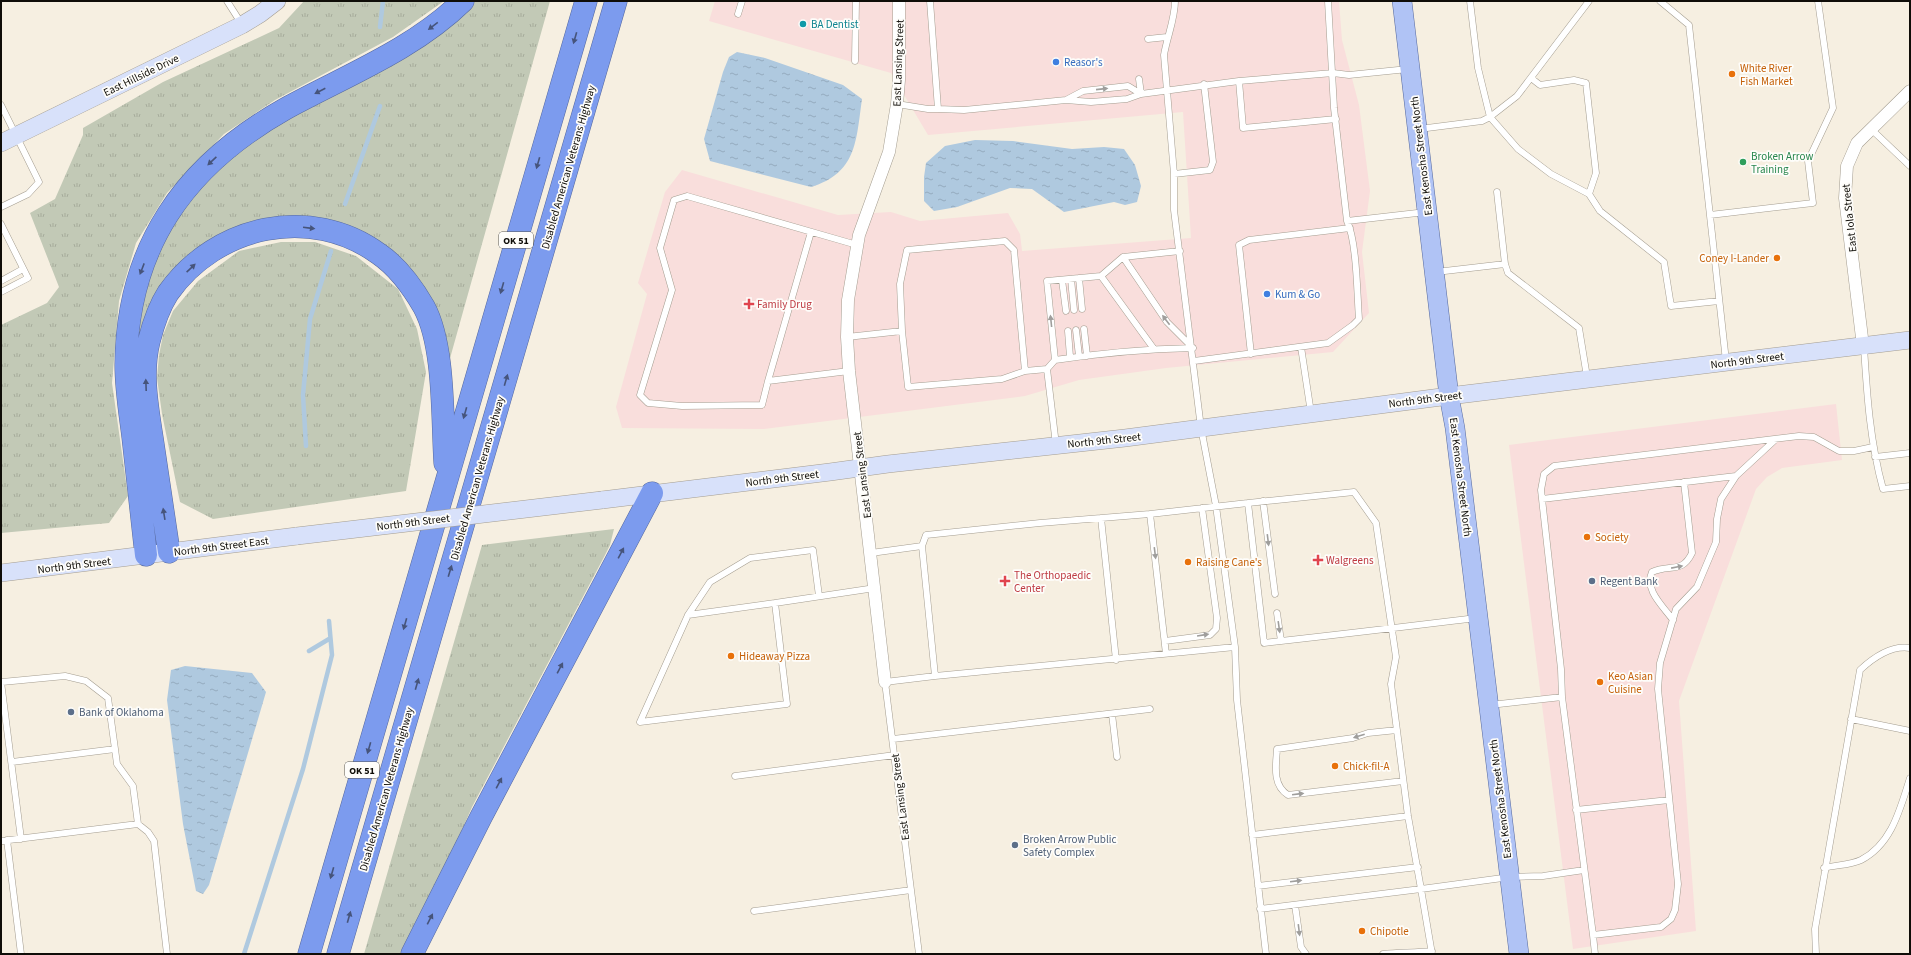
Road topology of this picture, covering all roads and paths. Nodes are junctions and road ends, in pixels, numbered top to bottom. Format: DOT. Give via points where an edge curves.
graph roads {
  1 [pos="227,1"];
  2 [pos="277,1"];
  3 [pos="463,1"];
  4 [pos="586,1"];
  5 [pos="616,1"];
  6 [pos="742,1"];
  7 [pos="856,1"];
  8 [pos="899,1"];
  9 [pos="930,1"];
  10 [pos="1175,1"];
  11 [pos="1328,1"];
  12 [pos="1402,1"];
  13 [pos="1470,1"];
  14 [pos="1588,1"];
  15 [pos="1660,1"];
  16 [pos="1818,1"];
  17 [pos="738,14"];
  18 [pos="242,25"];
  19 [pos="1167,37"];
  20 [pos="1148,39"];
  21 [pos="855,61"];
  22 [pos="1410,69"];
  23 [pos="1333,73"];
  24 [pos="1531,78"];
  25 [pos="1139,79"];
  26 [pos="1239,81"];
  27 [pos="1204,84"];
  28 [pos="1167,91"];
  29 [pos="1910,91"];
  30 [pos="1141,94"];
  31 [pos="1066,100"];
  32 [pos="897,104"];
  33 [pos="1,105"];
  34 [pos="938,109"];
  35 [pos="1490,117"];
  36 [pos="1336,119"];
  37 [pos="1872,129"];
  38 [pos="1417,130"];
  39 [pos="17,135"];
  40 [pos="1,143"];
  41 [pos="1910,166"];
  42 [pos="1174,174"];
  43 [pos="1496,192"];
  44 [pos="1589,194"];
  45 [pos="1,207"];
  46 [pos="1427,212"];
  47 [pos="1710,215"];
  48 [pos="1347,221"];
  49 [pos="1,224"];
  50 [pos="1350,228"];
  51 [pos="811,232"];
  52 [pos="857,245"];
  53 [pos="1180,251"];
  54 [pos="1123,257"];
  55 [pos="1505,264"];
  56 [pos="23,269"];
  57 [pos="1434,272"];
  58 [pos="1101,276"];
  59 [pos="1078,278"];
  60 [pos="1071,279"];
  61 [pos="1,280"];
  62 [pos="1062,280"];
  63 [pos="1,292"];
  64 [pos="1719,301"];
  65 [pos="1082,309"];
  66 [pos="1074,310"];
  67 [pos="1066,311"];
  68 [pos="1084,329"];
  69 [pos="1076,330"];
  70 [pos="902,331"];
  71 [pos="1068,331"];
  72 [pos="846,337"];
  73 [pos="1910,340"];
  74 [pos="1864,346"];
  75 [pos="1301,347"];
  76 [pos="1193,348"];
  77 [pos="1154,349"];
  78 [pos="1251,354"];
  79 [pos="1079,356"];
  80 [pos="1087,356"];
  81 [pos="1070,358"];
  82 [pos="1055,360"];
  83 [pos="1194,361"];
  84 [pos="1726,362"];
  85 [pos="1047,369"];
  86 [pos="849,371"];
  87 [pos="1025,372"];
  88 [pos="1587,379"];
  89 [pos="768,381"];
  90 [pos="1449,396"];
  91 [pos="1312,414"];
  92 [pos="1201,428"];
  93 [pos="1776,439"];
  94 [pos="1056,446"];
  95 [pos="1873,447"];
  96 [pos="1910,453"];
  97 [pos="1875,457"];
  98 [pos="861,468"];
  99 [pos="1736,476"];
  100 [pos="446,479"];
  101 [pos="1684,482"];
  102 [pos="1910,486"];
  103 [pos="652,494"];
  104 [pos="1542,499"];
  105 [pos="1263,501"];
  106 [pos="1248,502"];
  107 [pos="1216,506"];
  108 [pos="1202,508"];
  109 [pos="1150,514"];
  110 [pos="1102,518"];
  111 [pos="297,536"];
  112 [pos="922,546"];
  113 [pos="169,552"];
  114 [pos="871,553"];
  115 [pos="146,555"];
  116 [pos="1,573"];
  117 [pos="875,588"];
  118 [pos="1275,594"];
  119 [pos="819,596"];
  120 [pos="775,603"];
  121 [pos="1277,613"];
  122 [pos="688,615"];
  123 [pos="1478,618"];
  124 [pos="1673,620"];
  125 [pos="1392,628"];
  126 [pos="1165,641"];
  127 [pos="1281,641"];
  128 [pos="1235,647"];
  129 [pos="1910,648"];
  130 [pos="1166,654"];
  131 [pos="1116,660"];
  132 [pos="936,676"];
  133 [pos="2,682"];
  134 [pos="885,682"];
  135 [pos="1562,697"];
  136 [pos="1489,705"];
  137 [pos="1150,709"];
  138 [pos="1112,714"];
  139 [pos="1851,719"];
  140 [pos="1397,730"];
  141 [pos="1910,731"];
  142 [pos="893,739"];
  143 [pos="114,749"];
  144 [pos="895,756"];
  145 [pos="1116,757"];
  146 [pos="12,762"];
  147 [pos="735,776"];
  148 [pos="1910,778"];
  149 [pos="1403,781"];
  150 [pos="1669,800"];
  151 [pos="1576,810"];
  152 [pos="1408,816"];
  153 [pos="138,824"];
  154 [pos="1252,835"];
  155 [pos="21,838"];
  156 [pos="4,841"];
  157 [pos="1418,866"];
  158 [pos="1824,868"];
  159 [pos="1584,870"];
  160 [pos="1510,877"];
  161 [pos="1258,886"];
  162 [pos="1421,889"];
  163 [pos="911,890"];
  164 [pos="1295,905"];
  165 [pos="1260,909"];
  166 [pos="754,911"];
  167 [pos="1593,935"];
  168 [pos="1432,952"];
  169 [pos="21,954"];
  170 [pos="167,954"];
  171 [pos="309,954"];
  172 [pos="338,954"];
  173 [pos="412,954"];
  174 [pos="919,954"];
  175 [pos="1266,954"];
  176 [pos="1306,954"];
  177 [pos="1383,954"];
  178 [pos="1519,954"];
  179 [pos="1595,954"];
  180 [pos="1816,954"];
  1 -- 18 [label="lane"];
  2 -- 18 [label="main road, East Hillside Drive"];
  3 -- 115 [label="highway, one-way" via="428,29 370,66 286,109 235,140 200,172 166,215 137,283 127,339 128,397"];
  4 -- 100 [label="highway, OK 51, one-way"];
  172 -- 5 [label="highway, Disabled American Veterans Highway / OK 51, one-way"];
  6 -- 17 [label="lane"];
  7 -- 21 [label="lane"];
  8 -- 32 [label="street, East Lansing Street"];
  9 -- 34 [label="lane"];
  10 -- 19 [label="lane" via="1175,11"];
  11 -- 23 [label="lane"];
  12 -- 22 [label="main road, East Kenosha Street North"];
  13 -- 35 [label="lane" via="1478,68"];
  14 -- 24 [label="lane"];
  15 -- 47 [label="lane" via="1689,25"];
  16 -- 47 [label="lane" via="1832,108 1808,161 1813,203"];
  18 -- 39 [label="main road, East Hillside Drive"];
  19 -- 20 [label="lane"];
  19 -- 28 [label="lane" via="1164,55"];
  22 -- 23 [label="lane" via="1350,75"];
  22 -- 38 [label="main road, East Kenosha Street North"];
  23 -- 26 [label="lane"];
  23 -- 36 [label="lane"];
  24 -- 35 [label="lane" via="1517,96"];
  24 -- 44 [label="lane" via="1540,85 1574,80 1586,83 1596,173"];
  25 -- 30 [label="lane"];
  26 -- 27 [label="lane"];
  26 -- 36 [label="lane" via="1244,128"];
  27 -- 28 [label="lane"];
  27 -- 42 [label="lane" via="1213,162 1210,170"];
  28 -- 30 [label="lane"];
  28 -- 42 [label="lane"];
  29 -- 37 [label="street, East Iola Street"];
  30 -- 31 [label="lane" via="1127,99 1091,102"];
  31 -- 30 [label="lane, one-way" via="1082,91 1128,86"];
  31 -- 34 [label="lane" via="964,110"];
  32 -- 34 [label="lane"];
  32 -- 52 [label="street, East Lansing Street" via="888,152"];
  33 -- 39 [label="lane"];
  35 -- 38 [label="lane" via="1482,121"];
  35 -- 44 [label="lane" via="1518,149 1551,174"];
  36 -- 48 [label="lane"];
  37 -- 41 [label="lane"];
  37 -- 74 [label="street, East Iola Street" via="1857,143 1850,155 1845,186"];
  38 -- 46 [label="main road, East Kenosha Street North"];
  39 -- 40 [label="main road, East Hillside Drive"];
  39 -- 45 [label="lane" via="39,182 28,194"];
  42 -- 53 [label="lane" via="1174,210"];
  43 -- 55 [label="lane"];
  44 -- 64 [label="lane" via="1600,211 1664,262 1671,306"];
  46 -- 48 [label="lane"];
  46 -- 57 [label="main road, East Kenosha Street North"];
  47 -- 64 [label="lane"];
  48 -- 50 [label="lane"];
  49 -- 56 [label="lane"];
  50 -- 75 [label="lane" via="1359,319 1328,343"];
  50 -- 78 [label="lane" via="1249,240 1239,245"];
  51 -- 52 [label="lane"];
  51 -- 89 [label="lane"];
  51 -- 89 [label="lane" via="687,196 674,200 660,248 672,290 640,395 648,403 655,404 762,406"];
  52 -- 72 [label="street, East Lansing Street" via="848,300"];
  53 -- 54 [label="lane"];
  53 -- 76 [label="lane"];
  54 -- 58 [label="lane"];
  76 -- 54 [label="lane, one-way" via="1167,322"];
  55 -- 57 [label="lane"];
  55 -- 88 [label="lane" via="1508,272 1579,328"];
  56 -- 61 [label="lane"];
  56 -- 63 [label="lane" via="28,278"];
  57 -- 90 [label="main road, East Kenosha Street North"];
  58 -- 59 [label="lane"];
  58 -- 77 [label="lane"];
  59 -- 60 [label="lane"];
  59 -- 65 [label="lane"];
  60 -- 62 [label="lane"];
  60 -- 66 [label="lane"];
  62 -- 67 [label="lane"];
  82 -- 62 [label="lane, one-way" via="1047,281"];
  64 -- 84 [label="lane"];
  68 -- 80 [label="lane"];
  69 -- 79 [label="lane"];
  70 -- 72 [label="lane"];
  70 -- 87 [label="lane" via="908,387 1002,379"];
  70 -- 87 [label="lane" via="900,284 907,250 1004,240 1014,250"];
  71 -- 81 [label="lane"];
  72 -- 86 [label="street, East Lansing Street"];
  73 -- 74 [label="main road, North 9th Street"];
  74 -- 84 [label="main road, North 9th Street"];
  74 -- 95 [label="lane"];
  75 -- 78 [label="lane"];
  75 -- 91 [label="lane"];
  76 -- 77 [label="lane"];
  76 -- 83 [label="lane"];
  77 -- 80 [label="lane"];
  78 -- 83 [label="lane"];
  79 -- 80 [label="lane"];
  79 -- 81 [label="lane"];
  81 -- 82 [label="lane"];
  82 -- 85 [label="lane"];
  83 -- 92 [label="lane"];
  84 -- 88 [label="main road, North 9th Street"];
  85 -- 87 [label="lane"];
  85 -- 94 [label="lane"];
  86 -- 89 [label="lane"];
  86 -- 98 [label="street, East Lansing Street"];
  88 -- 90 [label="main road, North 9th Street"];
  90 -- 91 [label="main road, North 9th Street"];
  90 -- 123 [label="main road, East Kenosha Street North"];
  91 -- 92 [label="main road, North 9th Street"];
  92 -- 94 [label="main road, North 9th Street"];
  92 -- 107 [label="lane"];
  93 -- 95 [label="lane" via="1814,437 1839,451 1854,452"];
  93 -- 99 [label="lane"];
  93 -- 104 [label="lane" via="1554,466 1544,474"];
  94 -- 98 [label="main road, North 9th Street"];
  95 -- 97 [label="lane"];
  96 -- 97 [label="lane"];
  97 -- 102 [label="lane" via="1883,489"];
  98 -- 103 [label="main road, North 9th Street"];
  98 -- 114 [label="street, East Lansing Street"];
  99 -- 101 [label="lane"];
  99 -- 124 [label="lane" via="1721,499 1716,542 1697,587 1676,609"];
  113 -- 100 [label="highway, one-way" via="147,402 146,371 149,343 156,318 167,295 191,267 218,247 261,229 283,226 306,227 347,236 379,254 404,277 433,327 438,349"];
  100 -- 171 [label="highway, OK 51, one-way"];
  101 -- 104 [label="lane"];
  124 -- 101 [label="lane, one-way" via="1651,590 1649,579 1652,572 1659,569 1681,567 1688,563 1692,553"];
  103 -- 111 [label="main road, North 9th Street, bridge"];
  173 -- 103 [label="highway, one-way"];
  104 -- 135 [label="lane"];
  105 -- 106 [label="lane"];
  105 -- 118 [label="lane, one-way"];
  105 -- 125 [label="lane" via="1354,492 1376,523"];
  106 -- 107 [label="lane"];
  106 -- 127 [label="lane" via="1264,643"];
  107 -- 108 [label="lane"];
  107 -- 128 [label="lane"];
  108 -- 109 [label="lane"];
  126 -- 108 [label="lane, one-way" via="1210,634 1216,629 1217,618"];
  109 -- 110 [label="lane"];
  109 -- 126 [label="lane, one-way"];
  110 -- 112 [label="lane" via="926,535"];
  110 -- 131 [label="lane"];
  111 -- 113 [label="main road, North 9th Street East"];
  112 -- 114 [label="lane"];
  112 -- 132 [label="lane"];
  113 -- 115 [label="main road, North 9th Street East"];
  114 -- 117 [label="street, East Lansing Street"];
  115 -- 116 [label="main road, North 9th Street"];
  117 -- 119 [label="lane"];
  117 -- 134 [label="street, East Lansing Street"];
  119 -- 120 [label="lane"];
  119 -- 122 [label="lane" via="813,550 750,558 710,582"];
  120 -- 122 [label="lane"];
  120 -- 122 [label="lane" via="787,704 640,722"];
  121 -- 127 [label="lane, one-way"];
  123 -- 125 [label="lane"];
  123 -- 136 [label="main road, East Kenosha Street North"];
  124 -- 150 [label="lane" via="1660,663 1658,689"];
  125 -- 127 [label="lane"];
  125 -- 140 [label="lane" via="1396,657 1391,684"];
  126 -- 130 [label="lane"];
  128 -- 130 [label="lane"];
  128 -- 154 [label="lane" via="1236,700"];
  129 -- 139 [label="lane" via="1902,646 1885,651 1860,670"];
  130 -- 131 [label="lane"];
  131 -- 132 [label="lane"];
  132 -- 134 [label="lane"];
  133 -- 143 [label="lane" via="64,676 86,681 108,698"];
  133 -- 146 [label="lane"];
  134 -- 142 [label="lane, East Lansing Street"];
  135 -- 136 [label="lane"];
  135 -- 151 [label="lane"];
  136 -- 160 [label="main road, East Kenosha Street North"];
  137 -- 138 [label="lane"];
  138 -- 142 [label="lane"];
  138 -- 145 [label="lane"];
  139 -- 141 [label="lane"];
  139 -- 158 [label="lane"];
  140 -- 149 [label="lane"];
  140 -- 149 [label="lane, one-way" via="1277,749 1276,771 1278,786 1288,795"];
  142 -- 144 [label="lane, East Lansing Street"];
  143 -- 146 [label="lane"];
  143 -- 153 [label="lane" via="117,764 133,786"];
  144 -- 147 [label="lane"];
  144 -- 163 [label="lane, East Lansing Street"];
  146 -- 155 [label="lane"];
  148 -- 158 [label="lane" via="1896,821 1879,847 1860,860"];
  149 -- 152 [label="lane"];
  150 -- 151 [label="lane"];
  150 -- 167 [label="lane" via="1678,884 1675,910 1671,919 1661,927"];
  151 -- 159 [label="lane"];
  152 -- 154 [label="lane"];
  152 -- 157 [label="lane"];
  153 -- 155 [label="lane"];
  153 -- 170 [label="lane" via="154,841"];
  154 -- 161 [label="lane"];
  155 -- 156 [label="lane"];
  156 -- 169 [label="lane"];
  161 -- 157 [label="lane, one-way"];
  157 -- 162 [label="lane"];
  158 -- 180 [label="lane" via="1815,929"];
  159 -- 160 [label="lane" via="1543,876"];
  159 -- 167 [label="lane"];
  160 -- 162 [label="lane"];
  160 -- 178 [label="main road, East Kenosha Street North"];
  161 -- 165 [label="lane"];
  162 -- 164 [label="lane"];
  162 -- 168 [label="lane"];
  163 -- 166 [label="lane"];
  163 -- 174 [label="lane, East Lansing Street"];
  164 -- 165 [label="lane"];
  164 -- 176 [label="lane, one-way" via="1301,947"];
  165 -- 175 [label="lane"];
  167 -- 179 [label="lane"];
  168 -- 177 [label="lane"];
}
